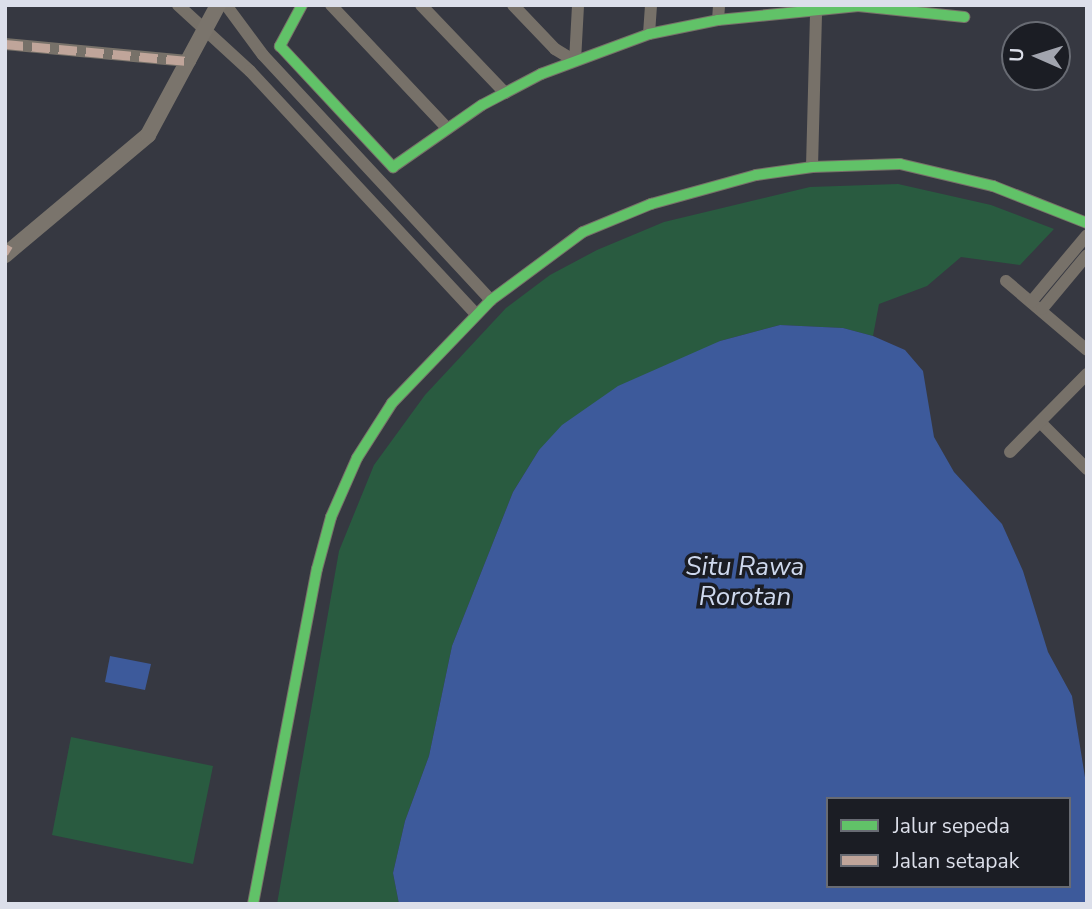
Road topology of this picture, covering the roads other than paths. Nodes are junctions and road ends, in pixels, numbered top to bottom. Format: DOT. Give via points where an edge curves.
graph roads {
  1 [pos="178,5"];
  2 [pos="218,5"];
  3 [pos="226,5"];
  4 [pos="302,5"];
  5 [pos="331,5"];
  6 [pos="421,5"];
  7 [pos="513,5"];
  8 [pos="578,5"];
  9 [pos="651,5"];
  10 [pos="719,5"];
  11 [pos="928,8"];
  12 [pos="787,9"];
  13 [pos="816,11"];
  14 [pos="964,17"];
  15 [pos="718,20"];
  16 [pos="203,30"];
  17 [pos="649,34"];
  18 [pos="5,44"];
  19 [pos="264,55"];
  20 [pos="180,59"];
  21 [pos="250,71"];
  22 [pos="505,93"];
  23 [pos="448,129"];
  24 [pos="812,167"];
  25 [pos="1087,223"];
  26 [pos="1087,234"];
  27 [pos="7,251"];
  28 [pos="1087,255"];
  29 [pos="1006,281"];
  30 [pos="491,300"];
  31 [pos="1037,306"];
  32 [pos="476,314"];
  33 [pos="1087,350"];
  34 [pos="1087,374"];
  35 [pos="1042,424"];
  36 [pos="1010,452"];
  37 [pos="1087,469"];
  38 [pos="253,904"];
  1 -- 16 [label="street"];
  2 -- 16 [label="street"];
  3 -- 19 [label="street"];
  4 -- 23 [label="street" via="280,46 393,167"];
  5 -- 23 [label="street"];
  6 -- 22 [label="street"];
  7 -- 8 [label="street" via="555,49 575,61"];
  9 -- 17 [label="street"];
  10 -- 15 [label="street"];
  11 -- 13 [label="street" via="858,6"];
  11 -- 14 [label="street"];
  12 -- 13 [label="street"];
  12 -- 15 [label="street"];
  13 -- 24 [label="street"];
  15 -- 17 [label="street"];
  16 -- 20 [label="street"];
  16 -- 21 [label="street"];
  17 -- 22 [label="street" via="541,74"];
  18 -- 20 [label="street"];
  19 -- 21 [label="street"];
  19 -- 30 [label="street"];
  20 -- 27 [label="street" via="148,135"];
  21 -- 32 [label="street"];
  22 -- 23 [label="street"];
  24 -- 25 [label="street" via="901,164 993,186"];
  24 -- 30 [label="street" via="755,175 651,204 595,227 539,261"];
  26 -- 31 [label="street"];
  28 -- 31 [label="street"];
  29 -- 31 [label="street"];
  30 -- 32 [label="street"];
  31 -- 33 [label="street"];
  32 -- 38 [label="street" via="392,403 356,458 331,517"];
  34 -- 35 [label="street"];
  35 -- 36 [label="street"];
  35 -- 37 [label="street"];
}
